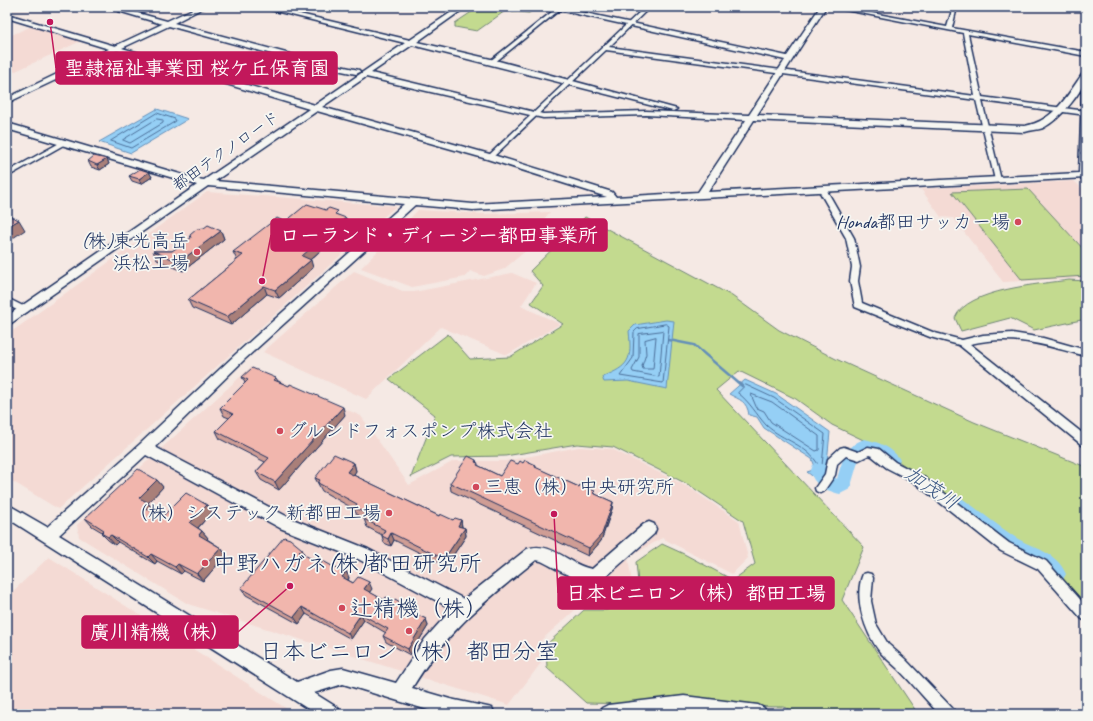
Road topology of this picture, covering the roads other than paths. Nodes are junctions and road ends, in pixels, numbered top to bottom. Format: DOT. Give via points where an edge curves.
graph roads {
  1 [pos="108,7"];
  2 [pos="202,7"];
  3 [pos="262,7"];
  4 [pos="455,7"];
  5 [pos="463,7"];
  6 [pos="548,7"];
  7 [pos="648,7"];
  8 [pos="823,7"];
  9 [pos="832,7"];
  10 [pos="955,7"];
  11 [pos="560,8"];
  12 [pos="7,16"];
  13 [pos="168,23"];
  14 [pos="629,24"];
  15 [pos="949,28"];
  16 [pos="965,32"];
  17 [pos="406,43"];
  18 [pos="604,48"];
  19 [pos="116,49"];
  20 [pos="1086,54"];
  21 [pos="789,58"];
  22 [pos="492,62"];
  23 [pos="781,72"];
  24 [pos="360,73"];
  25 [pos="1086,75"];
  26 [pos="569,82"];
  27 [pos="1086,92"];
  28 [pos="978,98"];
  29 [pos="7,101"];
  30 [pos="312,107"];
  31 [pos="1062,110"];
  32 [pos="1086,113"];
  33 [pos="535,114"];
  34 [pos="696,115"];
  35 [pos="751,118"];
  36 [pos="7,126"];
  37 [pos="985,128"];
  38 [pos="65,142"];
  39 [pos="490,158"];
  40 [pos="7,174"];
  41 [pos="1085,175"];
  42 [pos="998,180"];
  43 [pos="201,182"];
  44 [pos="822,189"];
  45 [pos="701,195"];
  46 [pos="614,200"];
  47 [pos="412,202"];
  48 [pos="7,301"];
  49 [pos="20,308"];
  50 [pos="7,312"];
  51 [pos="7,322"];
  52 [pos="962,343"];
  53 [pos="1086,353"];
  54 [pos="1086,442"];
  55 [pos="145,448"];
  56 [pos="820,488"];
  57 [pos="7,510"];
  58 [pos="649,529"];
  59 [pos="48,536"];
  60 [pos="867,578"];
  61 [pos="466,608"];
  62 [pos="1086,615"];
  63 [pos="296,691"];
  64 [pos="400,693"];
  65 [pos="332,714"];
  66 [pos="486,714"];
  67 [pos="608,714"];
  68 [pos="758,714"];
  69 [pos="948,714"];
  1 -- 13 [label="street"];
  2 -- 13 [label="street"];
  3 -- 17 [label="street"];
  4 -- 17 [label="street, 都田テクノロード"];
  5 -- 17 [label="street, 都田テクノロード"];
  6 -- 11 [label="street"];
  7 -- 14 [label="street"];
  8 -- 21 [label="street"];
  9 -- 15 [label="street"];
  10 -- 15 [label="street"];
  11 -- 14 [label="street"];
  11 -- 22 [label="street"];
  12 -- 19 [label="street"];
  13 -- 19 [label="street"];
  13 -- 24 [label="street"];
  14 -- 18 [label="street"];
  14 -- 21 [label="street"];
  15 -- 16 [label="street"];
  16 -- 20 [label="street"];
  16 -- 28 [label="street"];
  17 -- 22 [label="street"];
  17 -- 24 [label="street, 都田テクノロード"];
  18 -- 23 [label="street"];
  18 -- 26 [label="street"];
  19 -- 29 [label="street"];
  19 -- 30 [label="street"];
  21 -- 23 [label="street"];
  22 -- 26 [label="street"];
  23 -- 28 [label="street"];
  23 -- 35 [label="street"];
  24 -- 30 [label="street, 都田テクノロード"];
  24 -- 33 [label="street"];
  25 -- 31 [label="street"];
  26 -- 33 [label="street"];
  26 -- 34 [label="street"];
  27 -- 32 [label="street"];
  28 -- 31 [label="street"];
  28 -- 37 [label="street"];
  30 -- 39 [label="street"];
  30 -- 43 [label="street, 都田テクノロード"];
  31 -- 32 [label="street"];
  31 -- 37 [label="street" via="1040,126 1025,129"];
  32 -- 41 [label="street"];
  33 -- 34 [label="street"];
  33 -- 39 [label="street"];
  34 -- 35 [label="street"];
  35 -- 37 [label="street"];
  35 -- 45 [label="street"];
  36 -- 38 [label="street"];
  37 -- 42 [label="street"];
  38 -- 40 [label="street"];
  38 -- 43 [label="street"];
  39 -- 46 [label="street" via="609,194"];
  41 -- 42 [label="street"];
  42 -- 44 [label="street"];
  43 -- 47 [label="street"];
  43 -- 49 [label="street, 都田テクノロード"];
  44 -- 45 [label="street"];
  44 -- 52 [label="street" via="850,238 856,267 854,281 858,305 933,335"];
  45 -- 46 [label="street"];
  46 -- 47 [label="street" via="473,207"];
  47 -- 55 [label="street" via="241,356"];
  48 -- 49 [label="street"];
  49 -- 50 [label="street, 都田テクノロード"];
  49 -- 51 [label="street, 都田テクノロード"];
  52 -- 53 [label="street" via="983,338 1012,336 1043,341"];
  52 -- 54 [label="street"];
  55 -- 59 [label="street"];
  55 -- 61 [label="street" via="285,523 363,554"];
  56 -- 62 [label="street" via="830,475 832,462 844,451 859,456 868,451 875,452 891,466 918,479 1005,547 1042,565"];
  57 -- 59 [label="street"];
  58 -- 61 [label="street" via="594,577 535,552"];
  59 -- 63 [label="street"];
  60 -- 69 [label="street" via="865,601 871,626 884,648"];
  61 -- 64 [label="street" via="435,639"];
  63 -- 64 [label="street" via="343,676"];
  63 -- 65 [label="street"];
  64 -- 66 [label="street" via="450,708"];
  67 -- 68 [label="street" via="684,705"];
}
